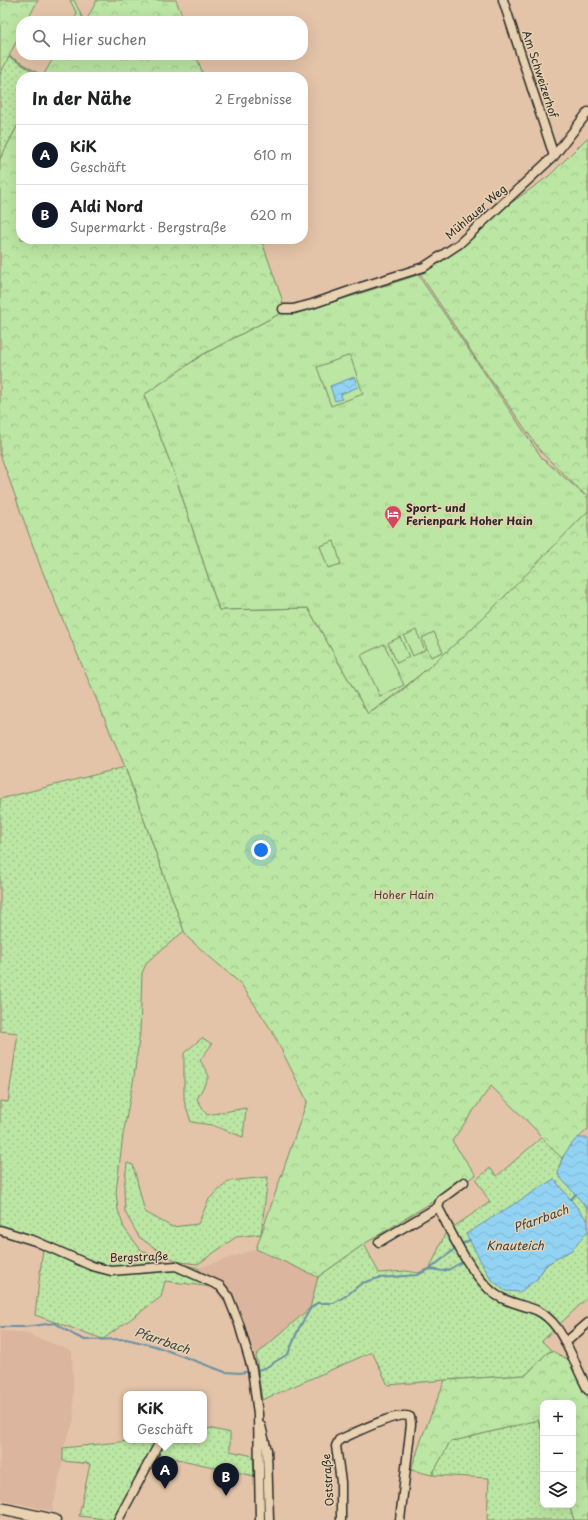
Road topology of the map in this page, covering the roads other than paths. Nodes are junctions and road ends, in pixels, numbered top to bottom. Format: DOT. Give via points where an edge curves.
graph roads {
  1 [pos="503,0"];
  2 [pos="588,112"];
  3 [pos="554,156"];
  4 [pos="283,309"];
  5 [pos="464,1182"];
  6 [pos="438,1207"];
  7 [pos="0,1230"];
  8 [pos="380,1242"];
  9 [pos="588,1323"];
  10 [pos="566,1342"];
  11 [pos="588,1390"];
  12 [pos="258,1414"];
  13 [pos="159,1443"];
  14 [pos="0,1508"];
  15 [pos="55,1520"];
  16 [pos="118,1520"];
  17 [pos="260,1520"];
  18 [pos="269,1520"];
  19 [pos="341,1520"];
  20 [pos="400,1520"];
  1 -- 3 [label="street, Am Schweizerhof"];
  2 -- 3 [label="street, Mühlauer Weg"];
  3 -- 4 [label="street, Mühlauer Weg" via="459,244 424,267 293,310"];
  5 -- 6 [label="street" via="441,1199"];
  6 -- 8 [label="street"];
  6 -- 10 [label="street" via="469,1265 492,1292 504,1300 528,1307 549,1319"];
  7 -- 12 [label="street, Bergstraße" via="35,1240 92,1266 110,1271 176,1266 220,1286 228,1296 249,1357"];
  9 -- 10 [label="street"];
  10 -- 11 [label="street"];
  12 -- 17 [label="street, Bergstraße"];
  12 -- 18 [label="street, Bergstraße" via="267,1450"];
  13 -- 16 [label="street"];
  14 -- 15 [label="street"];
  19 -- 20 [label="street, Oststraße" via="341,1482 336,1446 339,1440 388,1420 408,1415 411,1424"];
}
